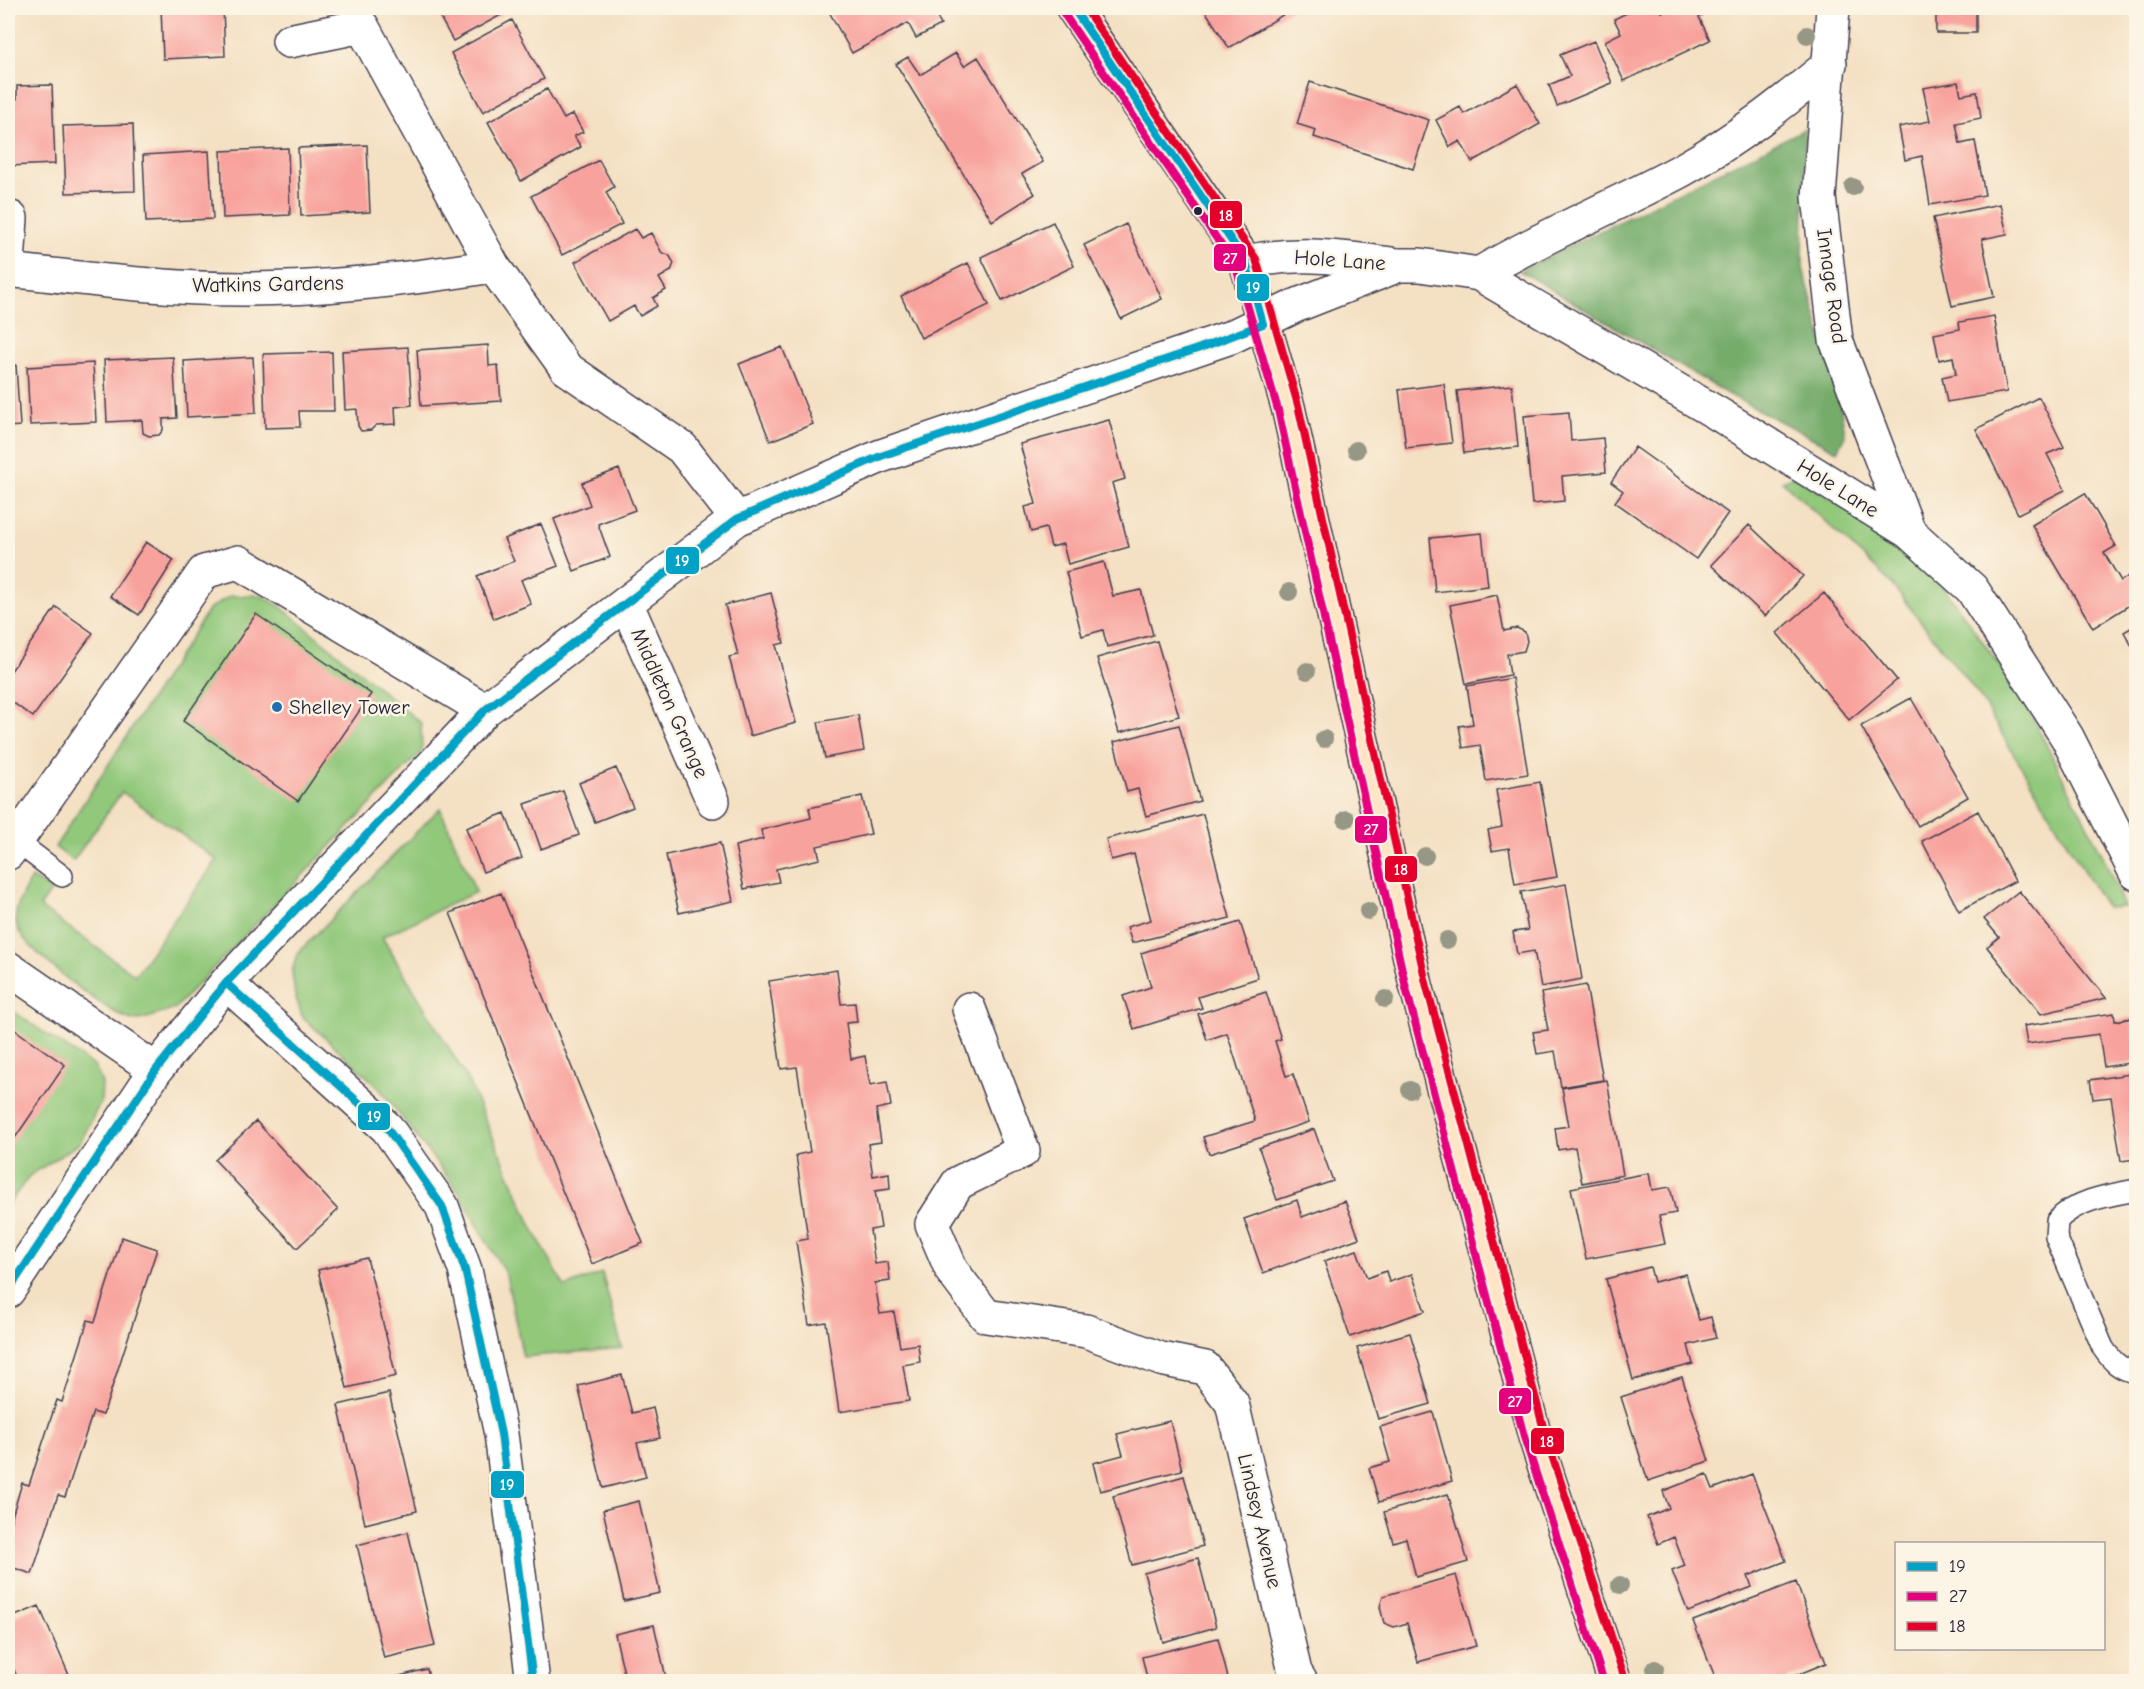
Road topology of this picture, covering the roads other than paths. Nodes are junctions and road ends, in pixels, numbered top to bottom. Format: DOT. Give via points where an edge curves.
graph roads {
  1 [pos="1073,8"];
  2 [pos="1833,8"];
  3 [pos="289,41"];
  4 [pos="1830,64"];
  5 [pos="11,218"];
  6 [pos="1246,262"];
  7 [pos="8,263"];
  8 [pos="1400,265"];
  9 [pos="493,266"];
  10 [pos="8,270"];
  11 [pos="1479,274"];
  12 [pos="1263,324"];
  13 [pos="737,519"];
  14 [pos="1909,532"];
  15 [pos="627,605"];
  16 [pos="485,710"];
  17 [pos="714,801"];
  18 [pos="12,847"];
  19 [pos="2136,873"];
  20 [pos="62,876"];
  21 [pos="8,968"];
  22 [pos="226,983"];
  23 [pos="969,1009"];
  24 [pos="156,1070"];
  25 [pos="2136,1190"];
  26 [pos="8,1291"];
  27 [pos="2136,1372"];
  28 [pos="533,1682"];
  29 [pos="1301,1682"];
  30 [pos="1615,1682"];
  1 -- 6 [label="main road"];
  2 -- 4 [label="street, Innage Road"];
  3 -- 9 [label="street" via="362,27"];
  4 -- 11 [label="street" via="1764,119 1683,169"];
  4 -- 14 [label="street, Innage Road" via="1819,197 1836,340"];
  5 -- 7 [label="street"];
  6 -- 8 [label="street, Hole Lane" via="1311,254"];
  6 -- 12 [label="main road"];
  8 -- 11 [label="street, Hole Lane"];
  8 -- 12 [label="street, Hole Lane" via="1295,306"];
  9 -- 10 [label="street, Watkins Gardens" via="417,278 244,289 113,282"];
  9 -- 13 [label="street" via="566,368 682,448"];
  11 -- 14 [label="street, Hole Lane" via="1720,415"];
  12 -- 13 [label="street, Hole Lane" via="881,456"];
  12 -- 30 [label="main road" via="1288,407 1425,1019 1535,1437"];
  13 -- 15 [label="street, Hole Lane"];
  14 -- 19 [label="street, Hole Lane" via="1972,589 2067,737"];
  15 -- 16 [label="street, Hole Lane"];
  15 -- 17 [label="street, Middleton Grange"];
  16 -- 18 [label="street" via="238,562 204,572"];
  16 -- 22 [label="street, Hole Lane"];
  18 -- 20 [label="lane"];
  21 -- 24 [label="street"];
  22 -- 24 [label="street, Hole Lane"];
  22 -- 28 [label="street" via="387,1128 442,1206 465,1270 501,1434"];
  23 -- 29 [label="street, Lindsey Avenue" via="1023,1151 958,1183 933,1224 952,1271 986,1316 1086,1331 1161,1359 1205,1368 1232,1403 1295,1672"];
  24 -- 26 [label="street, Hole Lane"];
  25 -- 27 [label="lane" via="2078,1206 2056,1221 2056,1237 2103,1348 2111,1361"];
}
